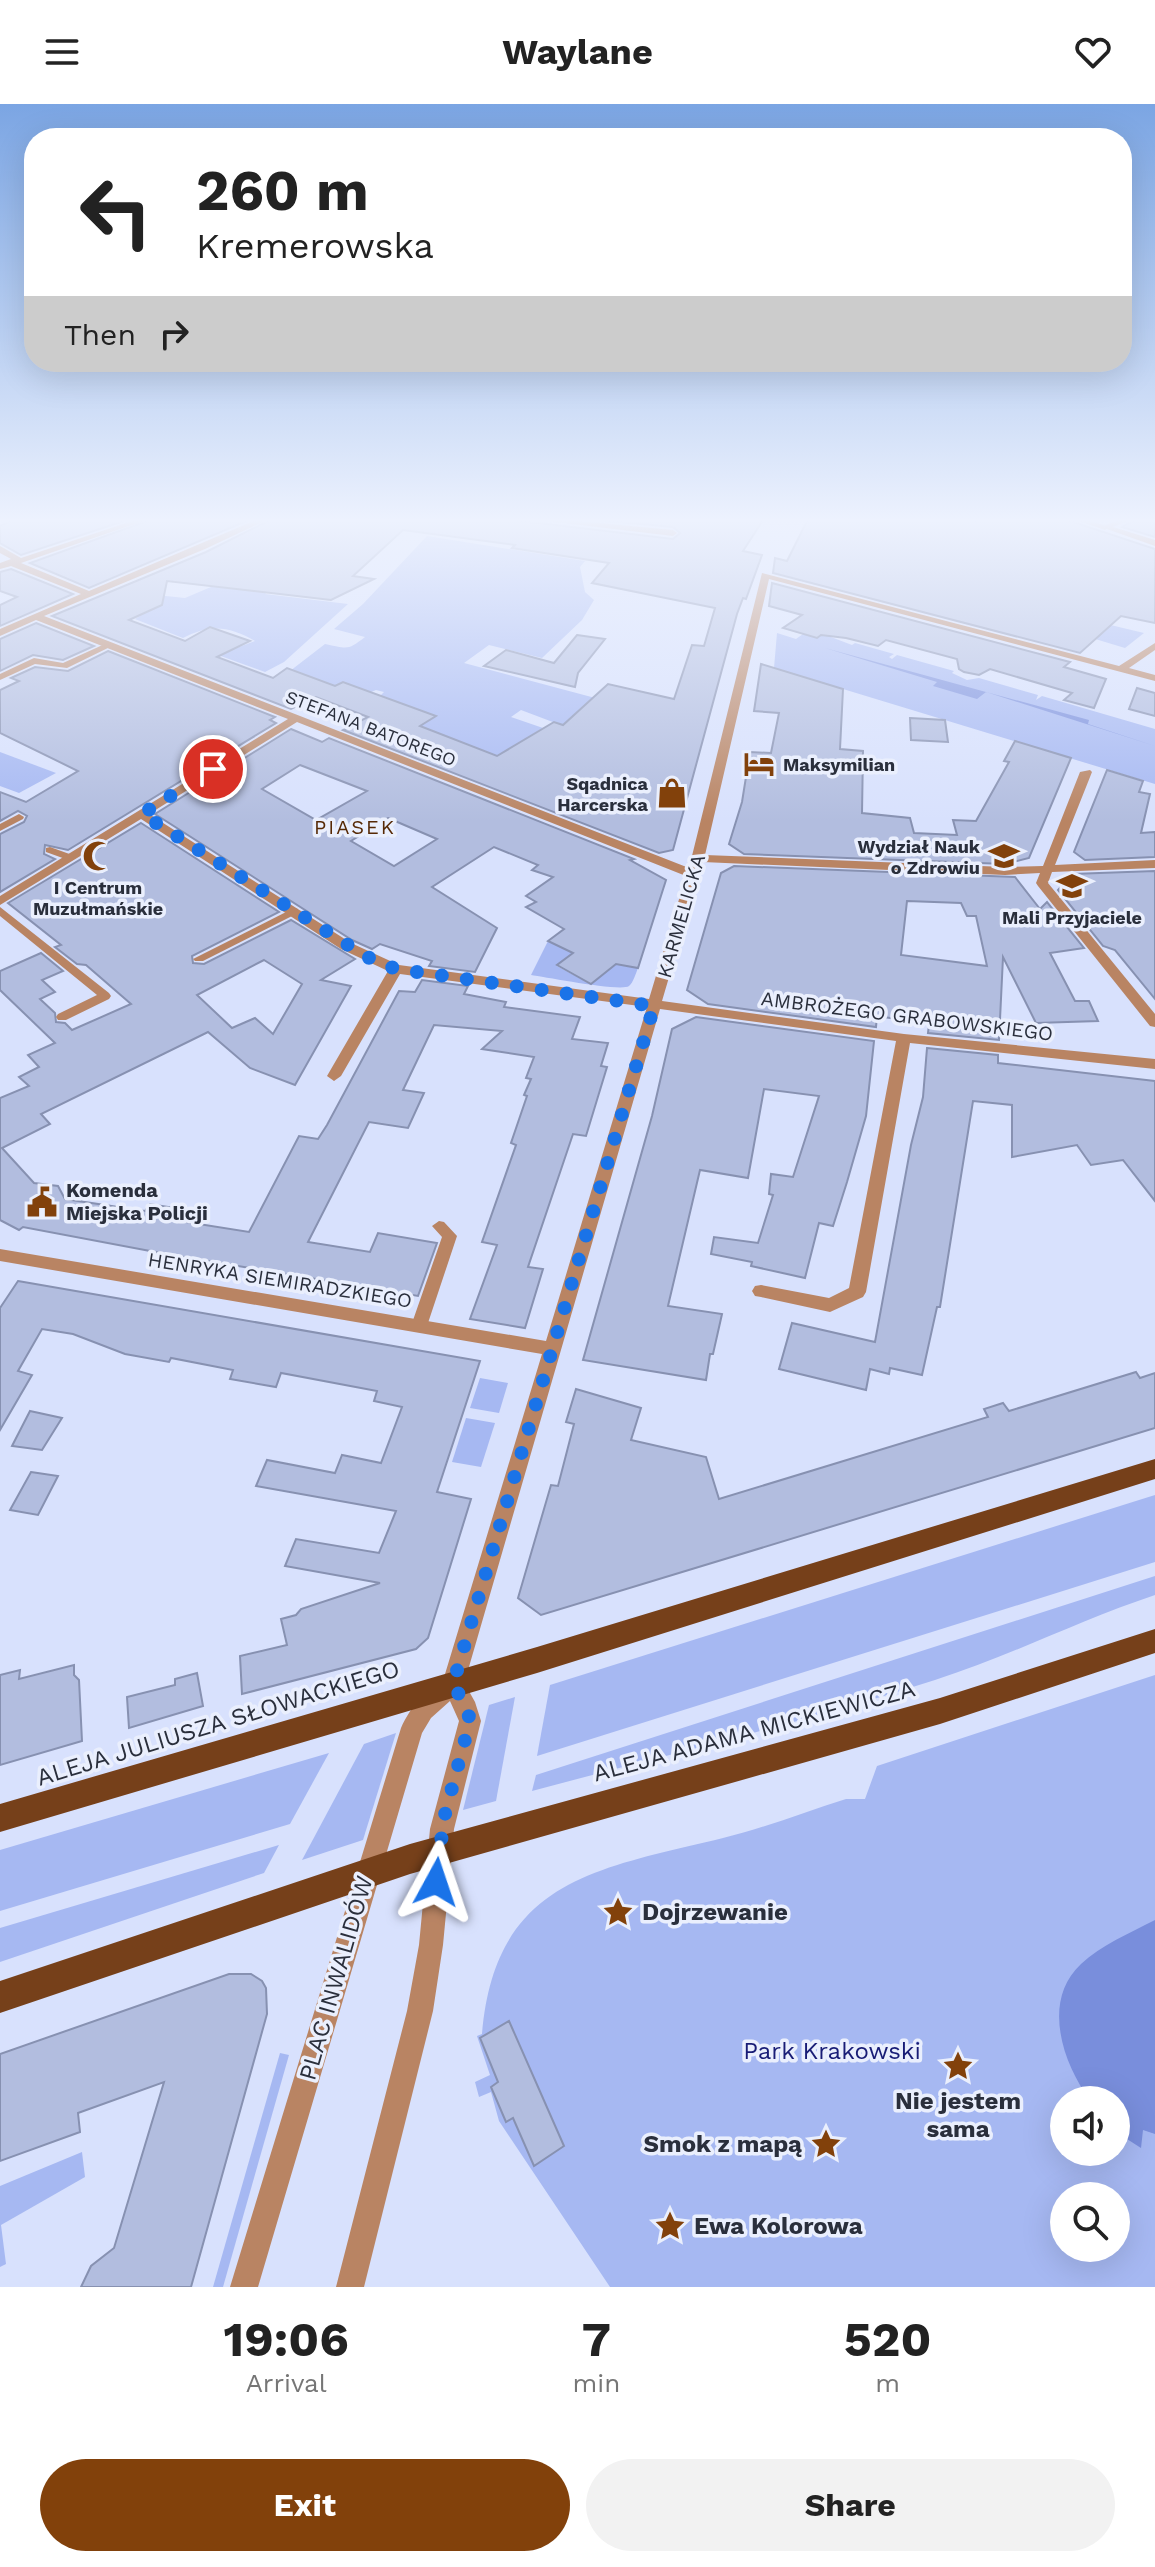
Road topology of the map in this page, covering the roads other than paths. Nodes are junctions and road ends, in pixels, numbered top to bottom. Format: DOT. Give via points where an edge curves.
graph roads {
  1 [pos="29,619"];
  2 [pos="42,619"];
  3 [pos="755,619"];
  4 [pos="931,619"];
  5 [pos="0,633"];
  6 [pos="110,645"];
  7 [pos="1155,646"];
  8 [pos="1121,669"];
  9 [pos="0,677"];
  10 [pos="1155,678"];
  11 [pos="296,718"];
  12 [pos="1086,772"];
  13 [pos="142,814"];
  14 [pos="19,817"];
  15 [pos="3,832"];
  16 [pos="50,850"];
  17 [pos="71,858"];
  18 [pos="698,858"];
  19 [pos="1155,864"];
  20 [pos="1047,870"];
  21 [pos="693,874"];
  22 [pos="0,901"];
  23 [pos="0,910"];
  24 [pos="294,911"];
  25 [pos="199,959"];
  26 [pos="396,969"];
  27 [pos="654,1006"];
  28 [pos="62,1017"];
  29 [pos="1155,1023"];
  30 [pos="904,1038"];
  31 [pos="1155,1064"];
  32 [pos="334,1076"];
  33 [pos="439,1226"];
  34 [pos="2,1259"];
  35 [pos="761,1291"];
  36 [pos="419,1326"];
  37 [pos="553,1349"];
  38 [pos="1155,1469"];
  39 [pos="1155,1641"];
  40 [pos="453,1684"];
  41 [pos="0,1818"];
  42 [pos="439,1850"];
  43 [pos="367,1873"];
  44 [pos="0,1997"];
  45 [pos="244,2287"];
  46 [pos="350,2287"];
  1 -- 5 [label="street"];
  2 -- 6 [label="street, STEFANA BATOREGO"];
  3 -- 18 [label="street, KARMELICKA"];
  4 -- 8 [label="street, KARMELICKA"];
  6 -- 9 [label="lane" via="64,666 34,661"];
  6 -- 11 [label="street, STEFANA BATOREGO"];
  7 -- 8 [label="street"];
  8 -- 10 [label="street"];
  11 -- 13 [label="street"];
  11 -- 21 [label="street, STEFANA BATOREGO"];
  12 -- 20 [label="street"];
  13 -- 17 [label="street"];
  13 -- 24 [label="street, AMBROŻEGO GRABOWSKIEGO"];
  14 -- 15 [label="lane"];
  16 -- 17 [label="lane"];
  17 -- 22 [label="street"];
  18 -- 20 [label="street"];
  18 -- 21 [label="street, KARMELICKA"];
  19 -- 20 [label="street"];
  20 -- 29 [label="street" via="1042,883"];
  21 -- 27 [label="street, KARMELICKA"];
  23 -- 28 [label="lane" via="105,996"];
  24 -- 25 [label="lane"];
  24 -- 26 [label="street, AMBROŻEGO GRABOWSKIEGO" via="346,946"];
  26 -- 27 [label="street, AMBROŻEGO GRABOWSKIEGO"];
  26 -- 32 [label="street"];
  27 -- 30 [label="street, AMBROŻEGO GRABOWSKIEGO"];
  27 -- 37 [label="street, KARMELICKA"];
  30 -- 31 [label="street, AMBROŻEGO GRABOWSKIEGO"];
  30 -- 35 [label="street" via="857,1292 830,1305"];
  33 -- 36 [label="lane" via="450,1236"];
  34 -- 36 [label="street, HENRYKA SIEMIRADZKIEGO"];
  36 -- 37 [label="street, HENRYKA SIEMIRADZKIEGO"];
  37 -- 40 [label="street, KARMELICKA"];
  38 -- 40 [label="main road"];
  39 -- 42 [label="main road, ALEJA ADAMA MICKIEWICZA" via="940,1711"];
  40 -- 41 [label="main road, ALEJA JULIUSZA SŁOWACKIEGO"];
  40 -- 42 [label="street" via="470,1721"];
  40 -- 43 [label="street, PLAC INWALIDÓW" via="412,1728"];
  42 -- 43 [label="main road, ALEJA ADAMA MICKIEWICZA"];
  42 -- 46 [label="street" via="420,2011"];
  43 -- 44 [label="main road"];
  43 -- 45 [label="street, PLAC INWALIDÓW"];
}
